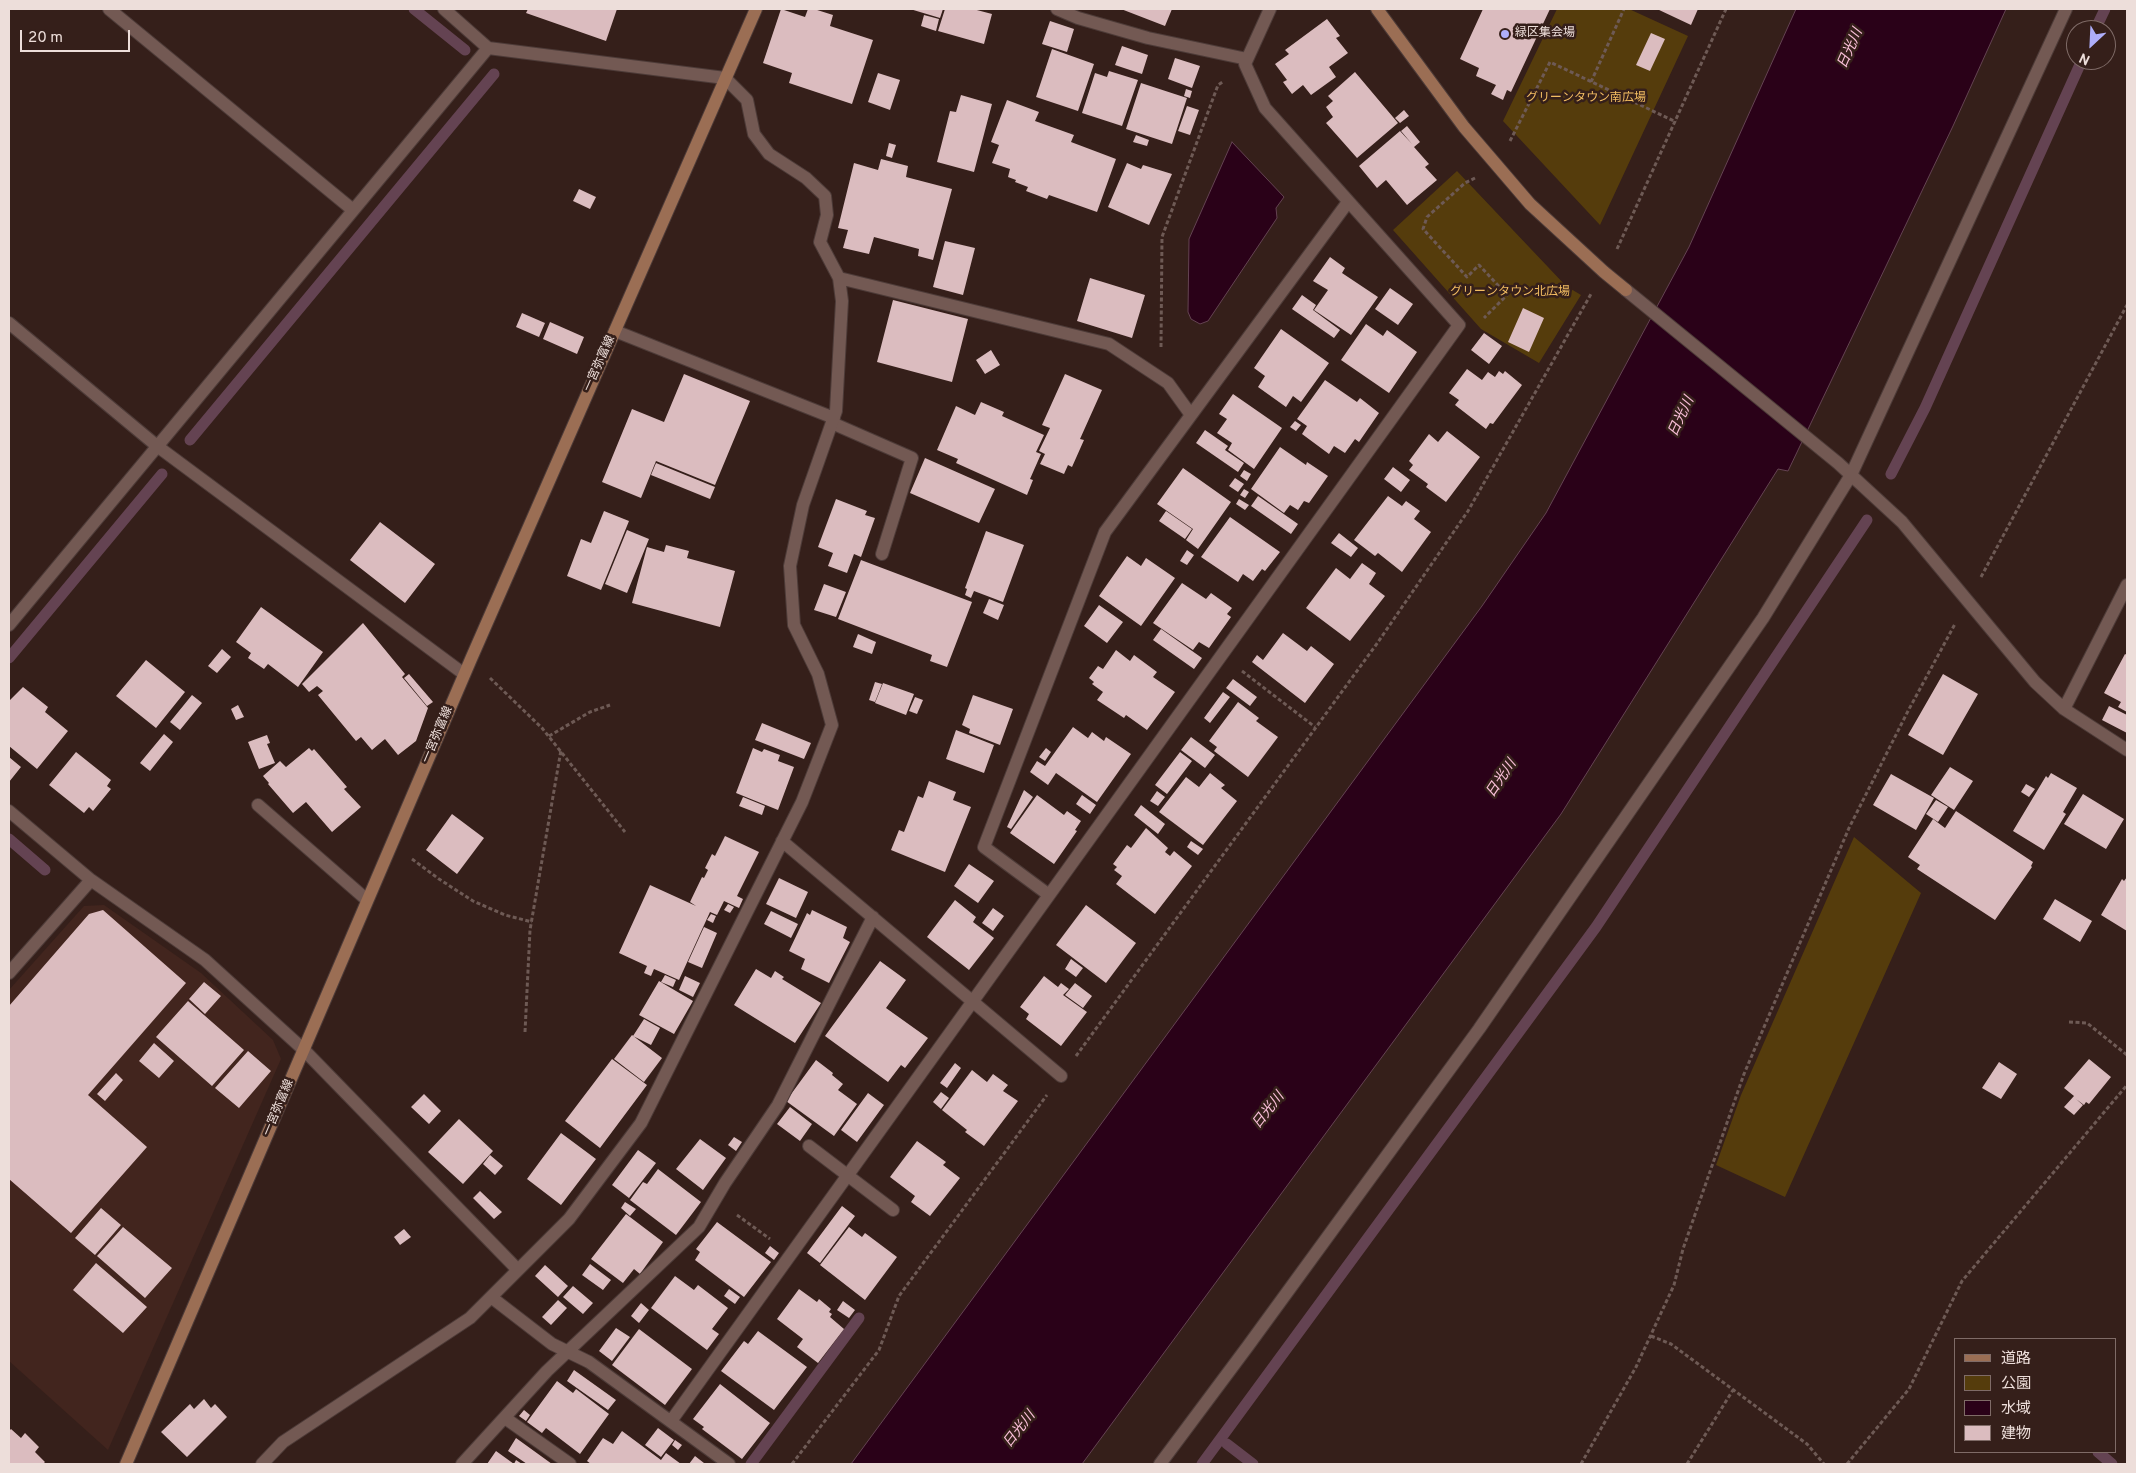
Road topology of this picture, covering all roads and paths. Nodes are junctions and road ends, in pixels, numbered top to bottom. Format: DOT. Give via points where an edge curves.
graph roads {
  1 [pos="109,9"];
  2 [pos="444,9"];
  3 [pos="756,9"];
  4 [pos="1057,9"];
  5 [pos="1270,9"];
  6 [pos="1377,9"];
  7 [pos="1624,9"];
  8 [pos="1726,9"];
  9 [pos="2066,9"];
  10 [pos="488,48"];
  11 [pos="1246,62"];
  12 [pos="725,78"];
  13 [pos="1591,82"];
  14 [pos="1676,122"];
  15 [pos="1497,166"];
  16 [pos="1348,202"];
  17 [pos="353,210"];
  18 [pos="1604,272"];
  19 [pos="839,278"];
  20 [pos="1626,290"];
  21 [pos="2127,305"];
  22 [pos="9,323"];
  23 [pos="1478,323"];
  24 [pos="615,332"];
  25 [pos="1160,378"];
  26 [pos="1191,415"];
  27 [pos="833,421"];
  28 [pos="157,446"];
  29 [pos="1851,476"];
  30 [pos="882,554"];
  31 [pos="2127,585"];
  32 [pos="1969,600"];
  33 [pos="9,625"];
  34 [pos="1222,655"];
  35 [pos="471,659"];
  36 [pos="464,674"];
  37 [pos="610,705"];
  38 [pos="2064,709"];
  39 [pos="1315,727"];
  40 [pos="549,736"];
  41 [pos="561,750"];
  42 [pos="2127,750"];
  43 [pos="258,805"];
  44 [pos="9,811"];
  45 [pos="625,832"];
  46 [pos="782,841"];
  47 [pos="392,843"];
  48 [pos="91,880"];
  49 [pos="1049,895"];
  50 [pos="367,900"];
  51 [pos="873,917"];
  52 [pos="532,922"];
  53 [pos="9,973"];
  54 [pos="973,1001"];
  55 [pos="2069,1022"];
  56 [pos="525,1032"];
  57 [pos="304,1050"];
  58 [pos="2127,1055"];
  59 [pos="1061,1076"];
  60 [pos="2127,1085"];
  61 [pos="809,1146"];
  62 [pos="848,1175"];
  63 [pos="716,1199"];
  64 [pos="893,1210"];
  65 [pos="791,1254"];
  66 [pos="518,1270"];
  67 [pos="491,1297"];
  68 [pos="1650,1336"];
  69 [pos="568,1351"];
  70 [pos="1733,1390"];
  71 [pos="505,1418"];
  72 [pos="671,1421"];
  73 [pos="126,1464"];
  74 [pos="262,1464"];
  75 [pos="462,1464"];
  76 [pos="570,1464"];
  77 [pos="729,1464"];
  78 [pos="792,1464"];
  79 [pos="1160,1464"];
  80 [pos="1581,1464"];
  81 [pos="1687,1464"];
  82 [pos="1824,1464"];
  83 [pos="1848,1464"];
  1 -- 17 [label="street"];
  2 -- 10 [label="street"];
  3 -- 12 [label="main road, 一宮弥富線"];
  4 -- 11 [label="street" via="1148,38"];
  5 -- 11 [label="street"];
  6 -- 15 [label="main road" via="1464,127"];
  7 -- 13 [label="path"];
  8 -- 14 [label="path"];
  9 -- 29 [label="street"];
  10 -- 12 [label="street"];
  10 -- 17 [label="street"];
  11 -- 16 [label="street" via="1265,108"];
  11 -- 25 [label="path" via="1218,85 1162,237"];
  12 -- 19 [label="street" via="747,100 754,134 768,154 806,178 825,196 827,215 820,242"];
  12 -- 24 [label="main road, 一宮弥富線"];
  13 -- 14 [label="path"];
  13 -- 15 [label="path" via="1550,62"];
  14 -- 18 [label="path" via="1623,239"];
  15 -- 18 [label="main road" via="1530,204"];
  15 -- 23 [label="path" via="1465,183 1427,217 1423,229 1467,276 1479,265 1507,295"];
  16 -- 26 [label="street"];
  16 -- 34 [label="street" via="1459,326"];
  17 -- 28 [label="street"];
  18 -- 20 [label="main road"];
  18 -- 39 [label="path" via="1468,511"];
  19 -- 25 [label="street" via="1109,344"];
  19 -- 27 [label="street" via="842,301"];
  20 -- 29 [label="street"];
  21 -- 32 [label="path"];
  22 -- 28 [label="street"];
  24 -- 27 [label="street"];
  24 -- 35 [label="main road, 一宮弥富線"];
  25 -- 26 [label="street" via="1168,383"];
  26 -- 49 [label="street" via="1105,532 984,847"];
  27 -- 30 [label="street" via="912,458"];
  27 -- 46 [label="street" via="803,505 790,566 794,625 818,674 832,725 802,802"];
  28 -- 33 [label="street"];
  28 -- 36 [label="street"];
  29 -- 32 [label="street" via="1902,522"];
  29 -- 79 [label="street" via="1763,618 1479,1029"];
  31 -- 38 [label="street"];
  32 -- 38 [label="street" via="2035,682"];
  32 -- 68 [label="path" via="1849,828 1744,1074 1682,1249 1674,1285"];
  34 -- 39 [label="path"];
  34 -- 49 [label="street"];
  35 -- 36 [label="main road, 一宮弥富線"];
  35 -- 40 [label="path"];
  36 -- 47 [label="main road, 一宮弥富線"];
  37 -- 40 [label="path" via="590,712"];
  38 -- 42 [label="street"];
  39 -- 59 [label="path"];
  40 -- 41 [label="path"];
  41 -- 45 [label="path"];
  41 -- 52 [label="path"];
  43 -- 50 [label="street"];
  44 -- 48 [label="street"];
  46 -- 51 [label="street"];
  46 -- 66 [label="street" via="641,1123 569,1219"];
  47 -- 50 [label="main road, 一宮弥富線"];
  47 -- 52 [label="path" via="473,901"];
  48 -- 53 [label="street"];
  48 -- 57 [label="street" via="205,960"];
  49 -- 54 [label="street"];
  50 -- 57 [label="main road, 一宮弥富線"];
  51 -- 54 [label="street"];
  51 -- 63 [label="street" via="778,1105"];
  52 -- 56 [label="path"];
  54 -- 59 [label="street"];
  54 -- 62 [label="street"];
  55 -- 58 [label="path" via="2087,1023"];
  57 -- 66 [label="street"];
  57 -- 73 [label="main road, 一宮弥富線"];
  59 -- 78 [label="path" via="899,1296 879,1350"];
  60 -- 83 [label="path" via="1962,1281 1909,1389"];
  61 -- 62 [label="street"];
  62 -- 64 [label="street"];
  62 -- 65 [label="street"];
  63 -- 65 [label="path"];
  63 -- 69 [label="street" via="700,1227"];
  65 -- 72 [label="street"];
  66 -- 67 [label="street"];
  67 -- 69 [label="street" via="552,1344"];
  67 -- 74 [label="street" via="470,1318 283,1442"];
  68 -- 70 [label="path" via="1671,1344"];
  68 -- 80 [label="path"];
  69 -- 71 [label="street"];
  69 -- 72 [label="street" via="589,1362"];
  70 -- 81 [label="path"];
  70 -- 82 [label="path" via="1807,1444"];
  71 -- 75 [label="street"];
  71 -- 76 [label="street"];
  72 -- 77 [label="street"];
}
